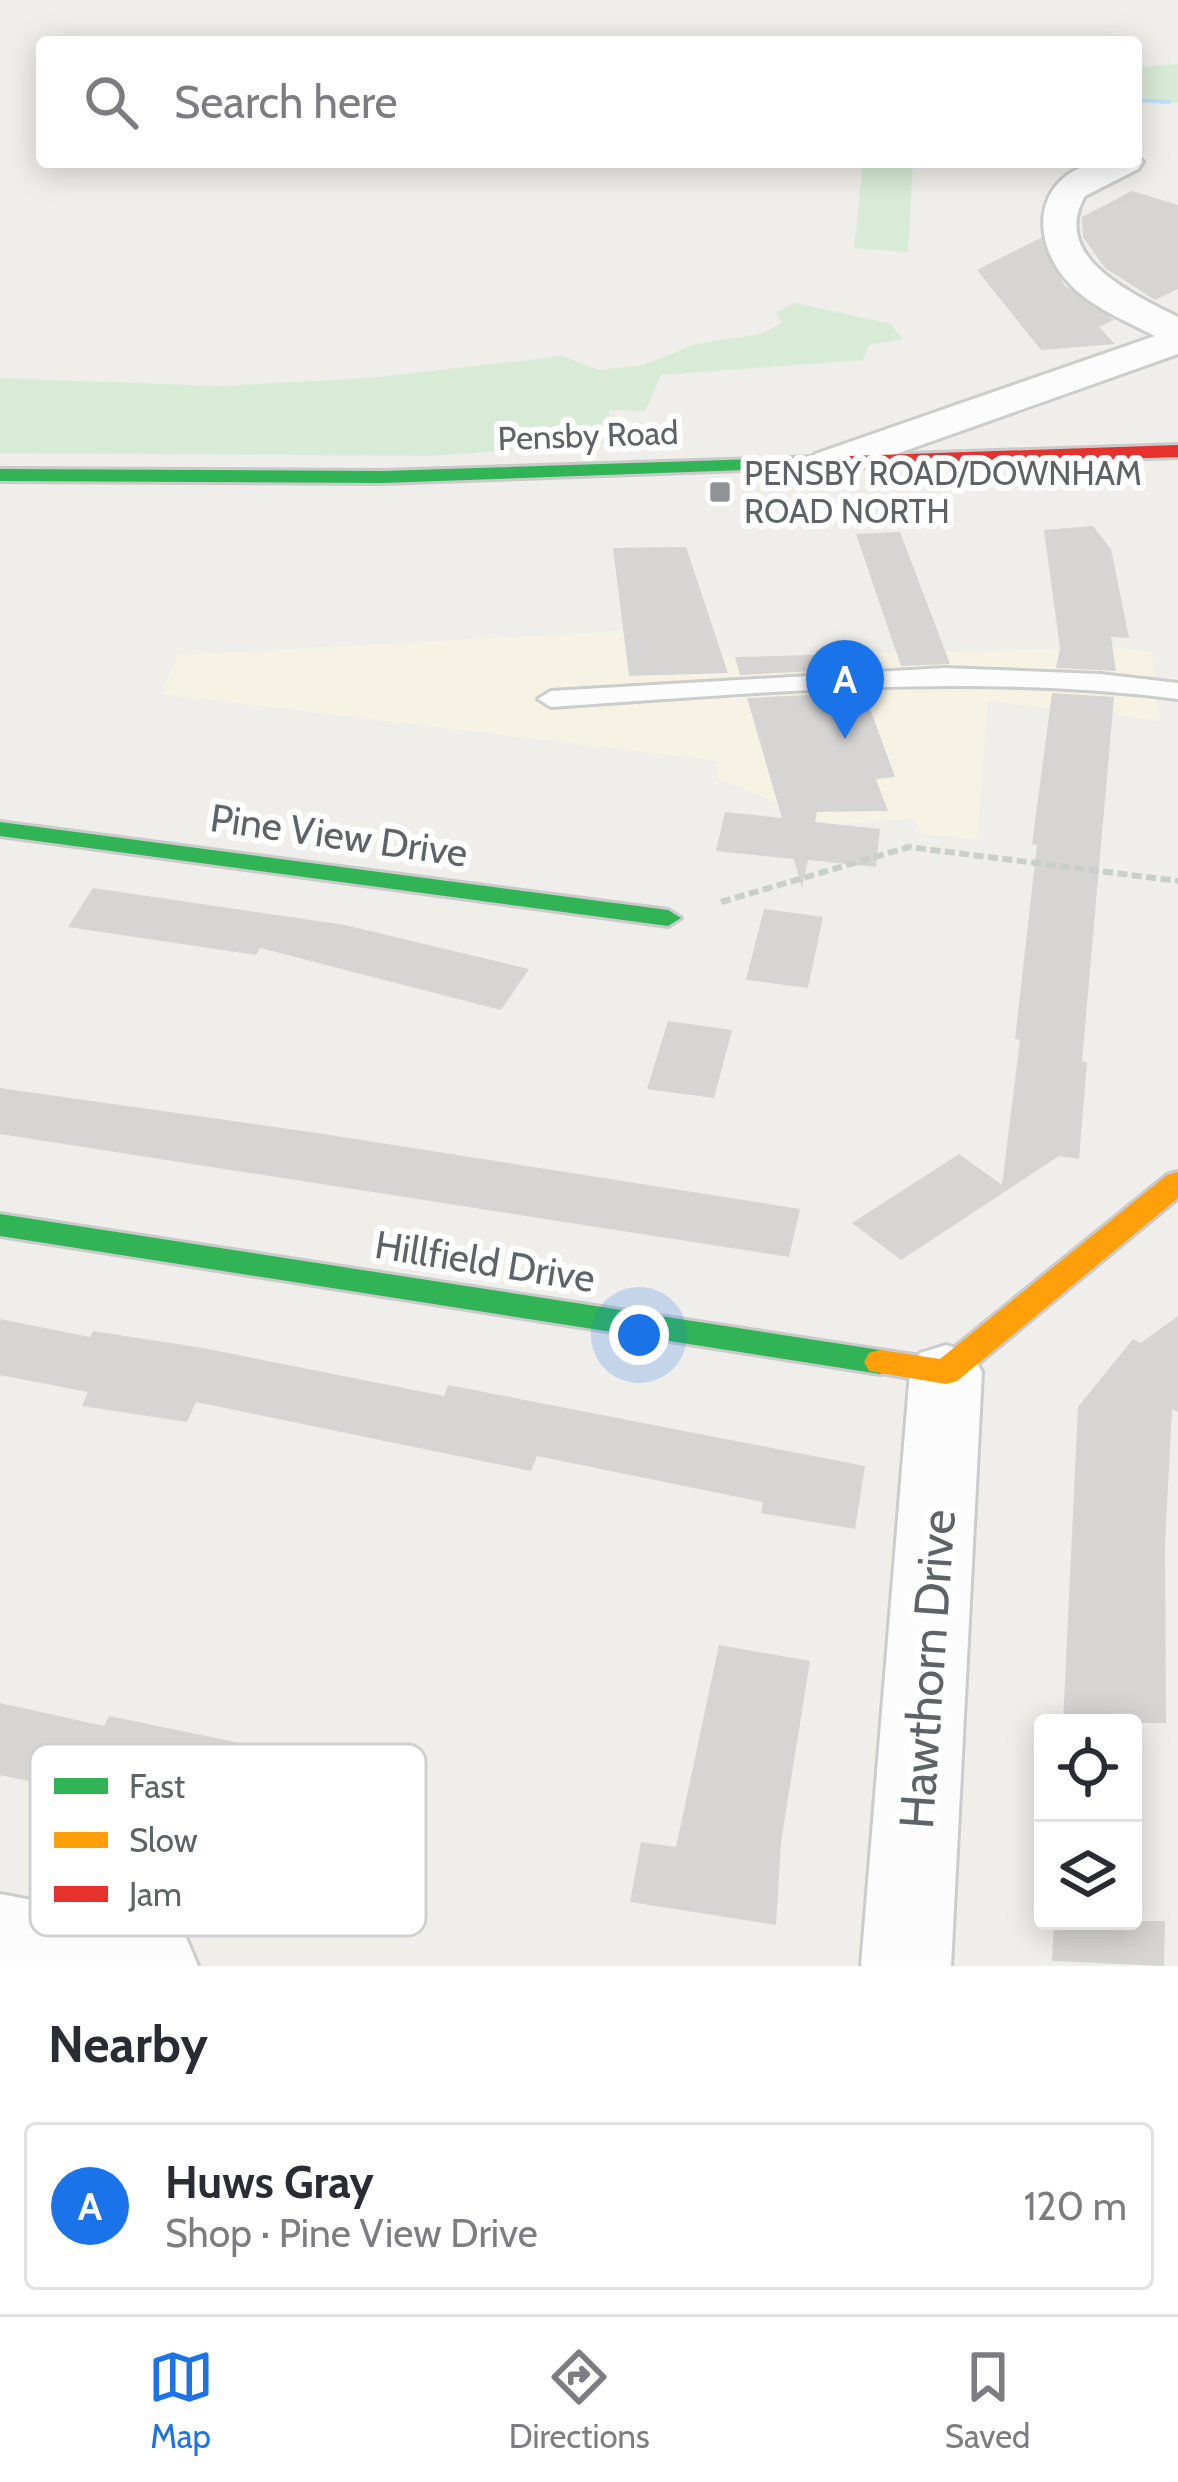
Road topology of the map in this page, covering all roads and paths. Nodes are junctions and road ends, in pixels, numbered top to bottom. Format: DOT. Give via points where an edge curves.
graph roads {
  1 [pos="1112,168"];
  2 [pos="1178,336"];
  3 [pos="1178,451"];
  4 [pos="830,463"];
  5 [pos="0,475"];
  6 [pos="1178,691"];
  7 [pos="550,699"];
  8 [pos="0,829"];
  9 [pos="1178,881"];
  10 [pos="668,918"];
  11 [pos="1178,1182"];
  12 [pos="0,1225"];
  13 [pos="946,1372"];
  14 [pos="0,1936"];
  15 [pos="153,1966"];
  16 [pos="906,1966"];
  1 -- 2 [label="street" via="1059,201 1069,259 1092,285"];
  2 -- 4 [label="street"];
  3 -- 4 [label="street, Pensby Road"];
  4 -- 5 [label="street, Pensby Road" via="210,481"];
  6 -- 7 [label="lane" via="1014,673"];
  8 -- 10 [label="street, Pine View Drive"];
  9 -- 10 [label="path" via="909,847"];
  11 -- 13 [label="street"];
  12 -- 13 [label="street, Hillfield Drive"];
  13 -- 16 [label="street, Hawthorn Drive"];
  14 -- 15 [label="street"];
}
